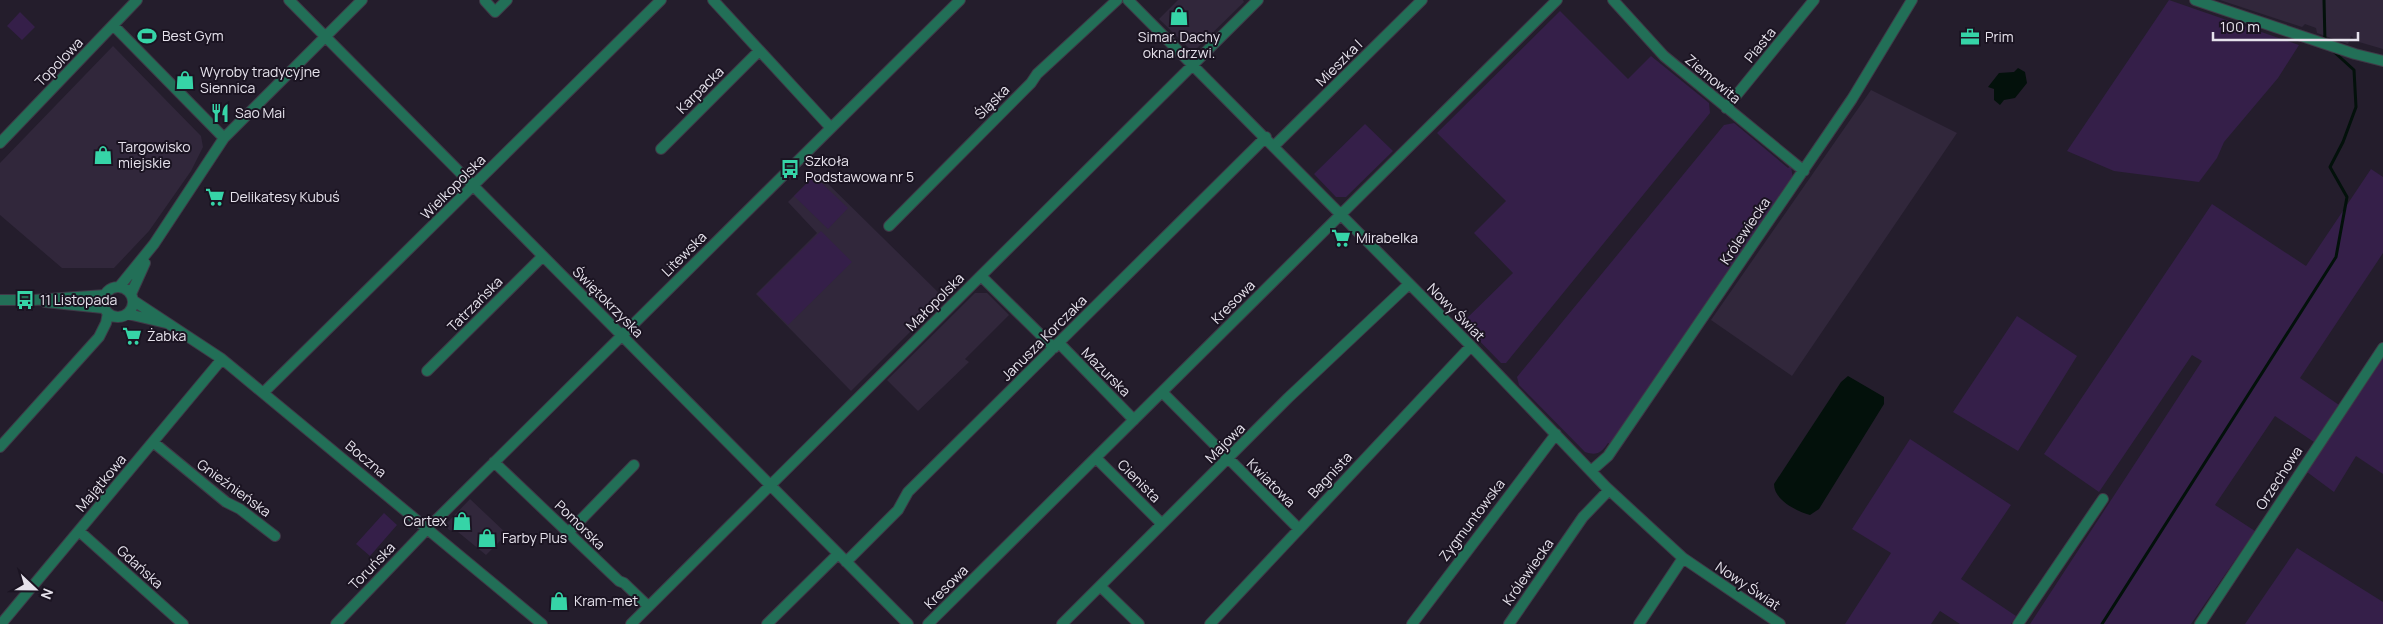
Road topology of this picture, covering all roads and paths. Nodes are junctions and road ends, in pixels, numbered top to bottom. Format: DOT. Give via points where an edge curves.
graph roads {
  1 [pos="137,0"];
  2 [pos="289,0"];
  3 [pos="362,0"];
  4 [pos="507,0"];
  5 [pos="661,0"];
  6 [pos="714,0"];
  7 [pos="960,0"];
  8 [pos="1117,0"];
  9 [pos="1128,0"];
  10 [pos="1258,0"];
  11 [pos="1422,0"];
  12 [pos="1557,0"];
  13 [pos="1613,0"];
  14 [pos="1814,0"];
  15 [pos="1912,0"];
  16 [pos="2195,0"];
  17 [pos="485,1"];
  18 [pos="112,25"];
  19 [pos="325,36"];
  20 [pos="759,51"];
  21 [pos="2383,61"];
  22 [pos="1193,65"];
  23 [pos="1726,108"];
  24 [pos="831,128"];
  25 [pos="1266,137"];
  26 [pos="224,138"];
  27 [pos="0,143"];
  28 [pos="1274,146"];
  29 [pos="661,149"];
  30 [pos="1804,171"];
  31 [pos="474,186"];
  32 [pos="1341,215"];
  33 [pos="889,226"];
  34 [pos="154,244"];
  35 [pos="543,256"];
  36 [pos="981,276"];
  37 [pos="1409,284"];
  38 [pos="119,287"];
  39 [pos="105,295"];
  40 [pos="132,298"];
  41 [pos="0,300"];
  42 [pos="34,300"];
  43 [pos="109,313"];
  44 [pos="128,314"];
  45 [pos="166,324"];
  46 [pos="621,335"];
  47 [pos="1056,346"];
  48 [pos="1471,346"];
  49 [pos="2383,348"];
  50 [pos="222,359"];
  51 [pos="427,371"];
  52 [pos="1162,392"];
  53 [pos="264,393"];
  54 [pos="1134,420"];
  55 [pos="1556,434"];
  56 [pos="153,442"];
  57 [pos="0,447"];
  58 [pos="1096,458"];
  59 [pos="1228,460"];
  60 [pos="494,462"];
  61 [pos="634,465"];
  62 [pos="1591,471"];
  63 [pos="770,486"];
  64 [pos="1608,490"];
  65 [pos="2102,499"];
  66 [pos="1162,523"];
  67 [pos="428,528"];
  68 [pos="1299,529"];
  69 [pos="80,531"];
  70 [pos="569,532"];
  71 [pos="275,536"];
  72 [pos="838,554"];
  73 [pos="1683,558"];
  74 [pos="846,562"];
  75 [pos="1100,586"];
  76 [pos="648,606"];
  77 [pos="177,622"];
  78 [pos="2,624"];
  79 [pos="336,624"];
  80 [pos="542,624"];
  81 [pos="631,624"];
  82 [pos="767,624"];
  83 [pos="908,624"];
  84 [pos="928,624"];
  85 [pos="1062,624"];
  86 [pos="1139,624"];
  87 [pos="1210,624"];
  88 [pos="1412,624"];
  89 [pos="1508,624"];
  90 [pos="1639,624"];
  91 [pos="1780,624"];
  92 [pos="2018,624"];
  93 [pos="2200,624"];
  1 -- 18 [label="street, Topolowa"];
  2 -- 19 [label="street, Świętokrzyska"];
  3 -- 19 [label="street"];
  4 -- 17 [label="street" via="495,12"];
  5 -- 31 [label="street, Wielkopolska"];
  6 -- 20 [label="street"];
  7 -- 24 [label="street, Litewska"];
  8 -- 33 [label="street, Śląska" via="1037,74"];
  9 -- 22 [label="street, Nowy Świat"];
  10 -- 22 [label="street, Małopolska"];
  11 -- 28 [label="street, Mieszka I"];
  12 -- 32 [label="street, Kresowa"];
  13 -- 23 [label="street, Ziemowita" via="1664,56"];
  14 -- 23 [label="street, Piasta"];
  15 -- 30 [label="street, Królewiecka"];
  16 -- 21 [label="street"];
  18 -- 26 [label="street"];
  18 -- 27 [label="street, Topolowa"];
  19 -- 26 [label="street"];
  19 -- 31 [label="street, Świętokrzyska"];
  20 -- 24 [label="street"];
  20 -- 29 [label="street, Karpacka"];
  22 -- 25 [label="street, Nowy Świat"];
  22 -- 36 [label="street, Małopolska"];
  23 -- 30 [label="street, Ziemowita"];
  24 -- 46 [label="street, Litewska"];
  25 -- 28 [label="street, Nowy Świat"];
  25 -- 47 [label="street, Janusza Korczaka"];
  26 -- 34 [label="street"];
  28 -- 32 [label="street, Nowy Świat"];
  30 -- 62 [label="street, Królewiecka" via="1608,456"];
  31 -- 35 [label="street, Świętokrzyska"];
  31 -- 53 [label="street, Wielkopolska"];
  32 -- 37 [label="street, Nowy Świat"];
  32 -- 52 [label="street, Kresowa"];
  34 -- 38 [label="street"];
  34 -- 40 [label="street"];
  35 -- 46 [label="street, Świętokrzyska"];
  35 -- 51 [label="street, Tatrzańska"];
  36 -- 47 [label="street, Mazurska"];
  36 -- 63 [label="street, Małopolska"];
  37 -- 48 [label="street, Nowy Świat"];
  37 -- 59 [label="street, Majowa" via="1288,398"];
  38 -- 39 [label="street"];
  38 -- 40 [label="street" via="128,290"];
  39 -- 42 [label="street"];
  39 -- 43 [label="street"];
  40 -- 44 [label="street"];
  40 -- 45 [label="street, Boczna"];
  41 -- 42 [label="street"];
  42 -- 43 [label="street"];
  43 -- 44 [label="street"];
  43 -- 57 [label="street" via="107,332"];
  44 -- 45 [label="street, Boczna"];
  45 -- 50 [label="street, Boczna"];
  46 -- 60 [label="street, Litewska"];
  46 -- 63 [label="street, Świętokrzyska"];
  47 -- 54 [label="street, Mazurska"];
  47 -- 74 [label="street, Janusza Korczaka" via="908,492 898,510"];
  48 -- 55 [label="street, Nowy Świat"];
  48 -- 68 [label="street, Bagnista"];
  49 -- 93 [label="street, Orzechowa"];
  50 -- 53 [label="street, Boczna"];
  50 -- 56 [label="street, Majątkowa"];
  52 -- 54 [label="street, Kresowa"];
  52 -- 59 [label="street, Kwiatowa"];
  53 -- 67 [label="street, Boczna"];
  54 -- 58 [label="street, Kresowa"];
  55 -- 62 [label="street, Nowy Świat"];
  55 -- 88 [label="street, Zygmuntowska"];
  56 -- 69 [label="street, Majątkowa"];
  56 -- 71 [label="street, Gnieźnieńska" via="226,502"];
  58 -- 66 [label="street, Cienista"];
  58 -- 84 [label="street, Kresowa"];
  59 -- 66 [label="street, Majowa"];
  59 -- 68 [label="street, Kwiatowa"];
  60 -- 67 [label="street, Litewska"];
  60 -- 70 [label="street, Pomorska"];
  61 -- 70 [label="street"];
  62 -- 64 [label="street, Nowy Świat"];
  63 -- 72 [label="street, Świętokrzyska"];
  63 -- 76 [label="street, Małopolska"];
  64 -- 73 [label="street, Nowy Świat"];
  64 -- 89 [label="street, Królewiecka" via="1583,517"];
  65 -- 92 [label="street"];
  66 -- 75 [label="street, Majowa"];
  67 -- 79 [label="street, Toruńska"];
  67 -- 80 [label="street, Boczna"];
  68 -- 87 [label="street, Bagnista"];
  69 -- 77 [label="street, Gdańska"];
  69 -- 78 [label="street, Majątkowa"];
  70 -- 76 [label="street, Pomorska"];
  72 -- 74 [label="street, Świętokrzyska"];
  72 -- 82 [label="street"];
  73 -- 90 [label="street"];
  73 -- 91 [label="street, Nowy Świat"];
  74 -- 83 [label="street, Świętokrzyska"];
  75 -- 85 [label="street, Majowa"];
  75 -- 86 [label="street"];
  76 -- 81 [label="street, Małopolska"];
}
